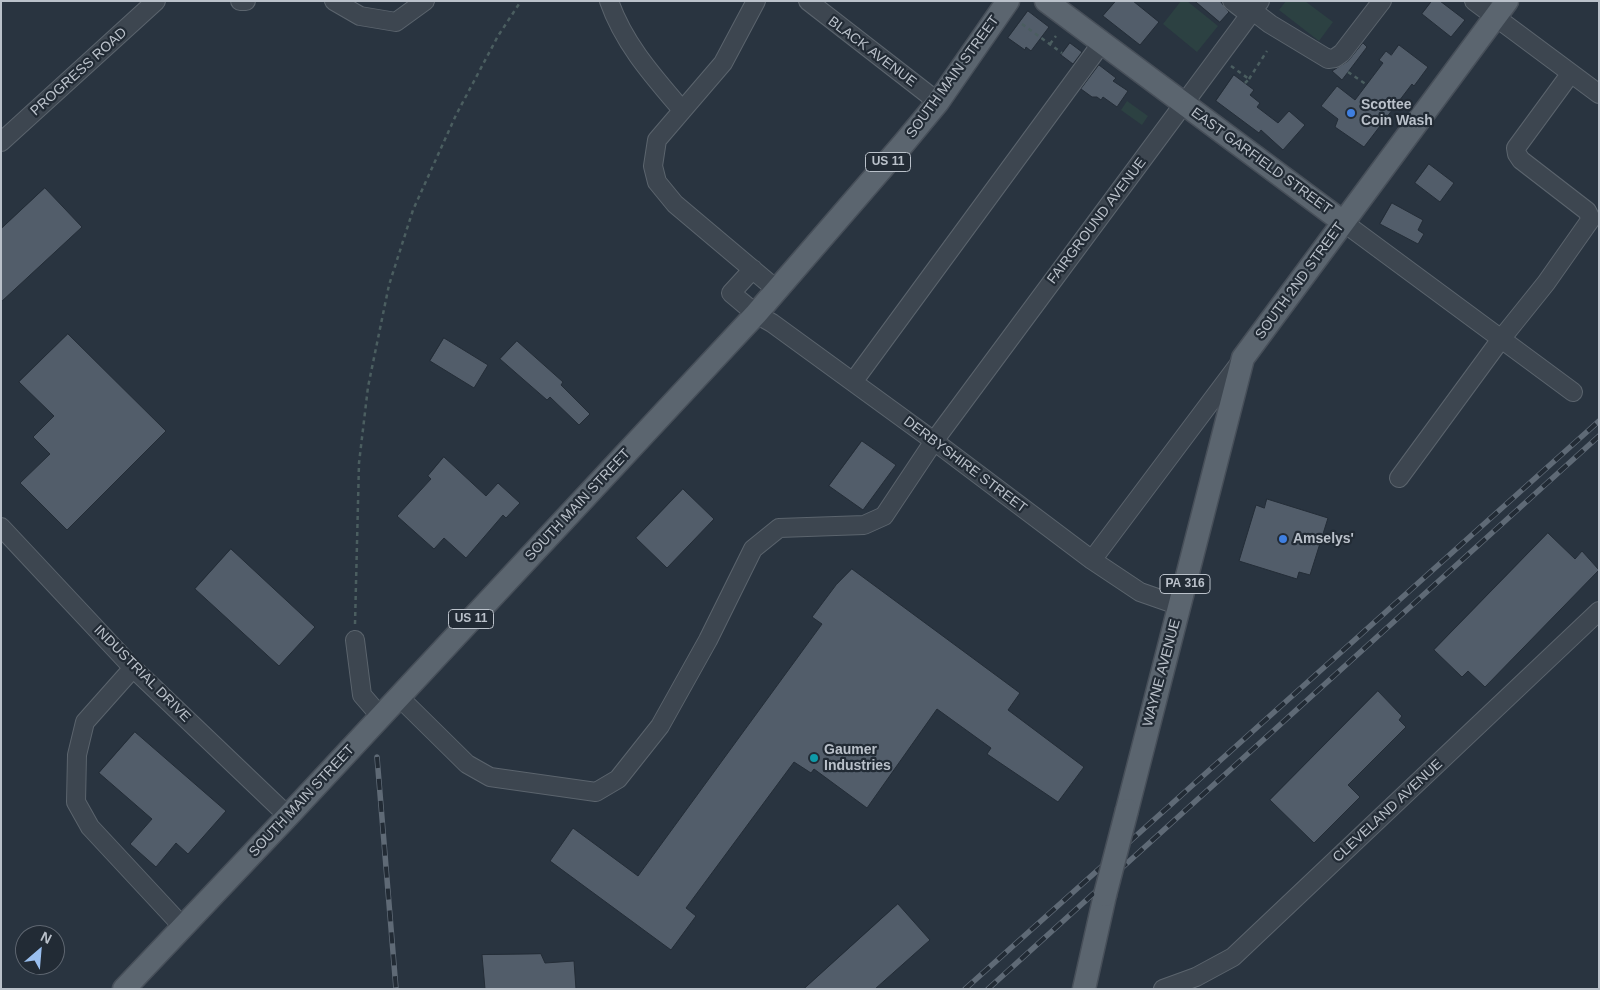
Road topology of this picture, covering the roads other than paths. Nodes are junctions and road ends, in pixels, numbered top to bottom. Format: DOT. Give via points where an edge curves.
graph roads {
  1 [pos="156,1"];
  2 [pos="240,1"];
  3 [pos="246,1"];
  4 [pos="334,1"];
  5 [pos="425,1"];
  6 [pos="609,1"];
  7 [pos="756,1"];
  8 [pos="808,1"];
  9 [pos="1008,1"];
  10 [pos="1046,1"];
  11 [pos="1232,1"];
  12 [pos="1382,1"];
  13 [pos="1474,1"];
  14 [pos="1254,9"];
  15 [pos="1501,9"];
  16 [pos="1101,44"];
  17 [pos="1571,73"];
  18 [pos="1599,94"];
  19 [pos="938,102"];
  20 [pos="1183,104"];
  21 [pos="682,110"];
  22 [pos="1,142"];
  23 [pos="1343,222"];
  24 [pos="753,269"];
  25 [pos="777,290"];
  26 [pos="756,314"];
  27 [pos="1501,339"];
  28 [pos="1243,358"];
  29 [pos="853,382"];
  30 [pos="1573,392"];
  31 [pos="934,441"];
  32 [pos="1400,478"];
  33 [pos="1,527"];
  34 [pos="1092,560"];
  35 [pos="1180,606"];
  36 [pos="1599,611"];
  37 [pos="354,640"];
  38 [pos="133,668"];
  39 [pos="399,697"];
  40 [pos="381,717"];
  41 [pos="288,816"];
  42 [pos="183,927"];
  43 [pos="1197,983"];
  44 [pos="124,989"];
  45 [pos="1084,989"];
  46 [pos="1163,989"];
  1 -- 22 [label="street, PROGRESS ROAD"];
  2 -- 3 [label="street"];
  4 -- 5 [label="street" via="360,16 396,22"];
  6 -- 21 [label="street" via="616,21 632,48"];
  7 -- 21 [label="street" via="723,63"];
  8 -- 19 [label="street, BLACK AVENUE"];
  9 -- 19 [label="main road, SOUTH MAIN STREET / US 11"];
  10 -- 16 [label="main road, EAST GARFIELD STREET"];
  11 -- 14 [label="street"];
  12 -- 14 [label="street" via="1342,53 1328,59 1270,24"];
  13 -- 15 [label="street"];
  14 -- 20 [label="street, FAIRGROUND AVENUE"];
  15 -- 17 [label="street"];
  15 -- 23 [label="main road, SOUTH 2ND STREET"];
  16 -- 20 [label="main road, EAST GARFIELD STREET"];
  16 -- 29 [label="street"];
  17 -- 18 [label="street"];
  17 -- 27 [label="street" via="1516,148 1521,160 1587,211 1591,219"];
  19 -- 25 [label="main road, SOUTH MAIN STREET / US 11"];
  20 -- 23 [label="main road, EAST GARFIELD STREET"];
  20 -- 31 [label="street, FAIRGROUND AVENUE"];
  21 -- 24 [label="street" via="657,140 653,166 657,182 675,204"];
  23 -- 27 [label="street, EAST GARFIELD STREET"];
  23 -- 28 [label="main road, SOUTH 2ND STREET / PA 316"];
  24 -- 25 [label="street"];
  24 -- 26 [label="street, DERBYSHIRE STREET" via="731,293"];
  25 -- 26 [label="main road, SOUTH MAIN STREET / US 11"];
  26 -- 29 [label="street, DERBYSHIRE STREET"];
  26 -- 39 [label="main road, SOUTH MAIN STREET / US 11"];
  27 -- 30 [label="street, EAST GARFIELD STREET"];
  27 -- 32 [label="street"];
  28 -- 34 [label="street, SOUTH 2ND STREET"];
  28 -- 35 [label="main road, WAYNE AVENUE / PA 316"];
  29 -- 31 [label="street, DERBYSHIRE STREET"];
  31 -- 34 [label="street, DERBYSHIRE STREET"];
  31 -- 39 [label="street, FAIRGROUND AVENUE" via="884,516 864,525 780,528 753,550 660,726 618,779 596,792 490,777 467,764"];
  33 -- 38 [label="street, INDUSTRIAL DRIVE"];
  34 -- 35 [label="street, DERBYSHIRE STREET" via="1140,592"];
  35 -- 45 [label="main road, WAYNE AVENUE / PA 316, bridge"];
  36 -- 43 [label="street, CLEVELAND AVENUE" via="1233,957"];
  37 -- 40 [label="street" via="362,694"];
  38 -- 41 [label="street, INDUSTRIAL DRIVE"];
  38 -- 42 [label="street" via="85,722 77,755 76,802 90,827"];
  39 -- 40 [label="main road, SOUTH MAIN STREET / US 11"];
  40 -- 41 [label="main road, SOUTH MAIN STREET / US 11"];
  41 -- 42 [label="main road, SOUTH MAIN STREET / US 11"];
  42 -- 44 [label="main road, SOUTH MAIN STREET / US 11"];
  43 -- 46 [label="street, CLEVELAND AVENUE"];
}
